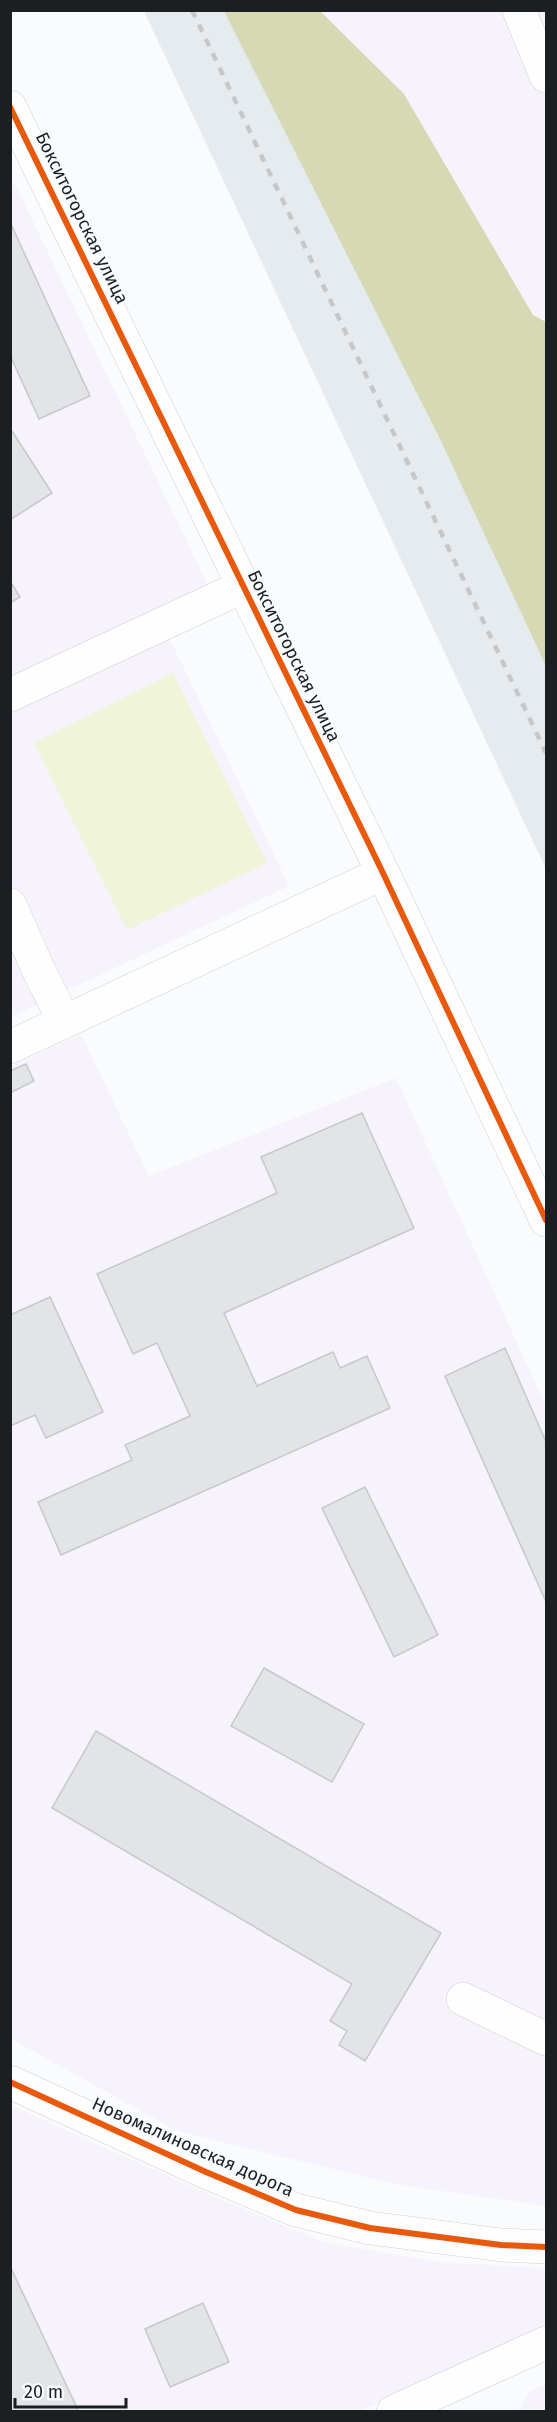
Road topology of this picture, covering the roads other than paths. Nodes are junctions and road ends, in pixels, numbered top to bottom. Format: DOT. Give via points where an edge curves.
graph roads {
  1 [pos="519,10"];
  2 [pos="546,76"];
  3 [pos="10,106"];
  4 [pos="244,586"];
  5 [pos="10,695"];
  6 [pos="383,873"];
  7 [pos="10,905"];
  8 [pos="64,1021"];
  9 [pos="10,1047"];
  10 [pos="546,1220"];
  11 [pos="463,1999"];
  12 [pos="546,2039"];
  13 [pos="10,2082"];
  14 [pos="546,2247"];
  15 [pos="546,2343"];
  16 [pos="393,2412"];
  1 -- 2 [label="street"];
  3 -- 4 [label="street, Бокситогорская улица"];
  4 -- 5 [label="street" via="188,621"];
  4 -- 6 [label="street, Бокситогорская улица"];
  6 -- 8 [label="street"];
  6 -- 10 [label="street, Бокситогорская улица"];
  7 -- 8 [label="street"];
  8 -- 9 [label="street"];
  11 -- 12 [label="street"];
  13 -- 14 [label="street, Новомалиновская дорога" via="296,2210 370,2228"];
  15 -- 16 [label="street"];
}
